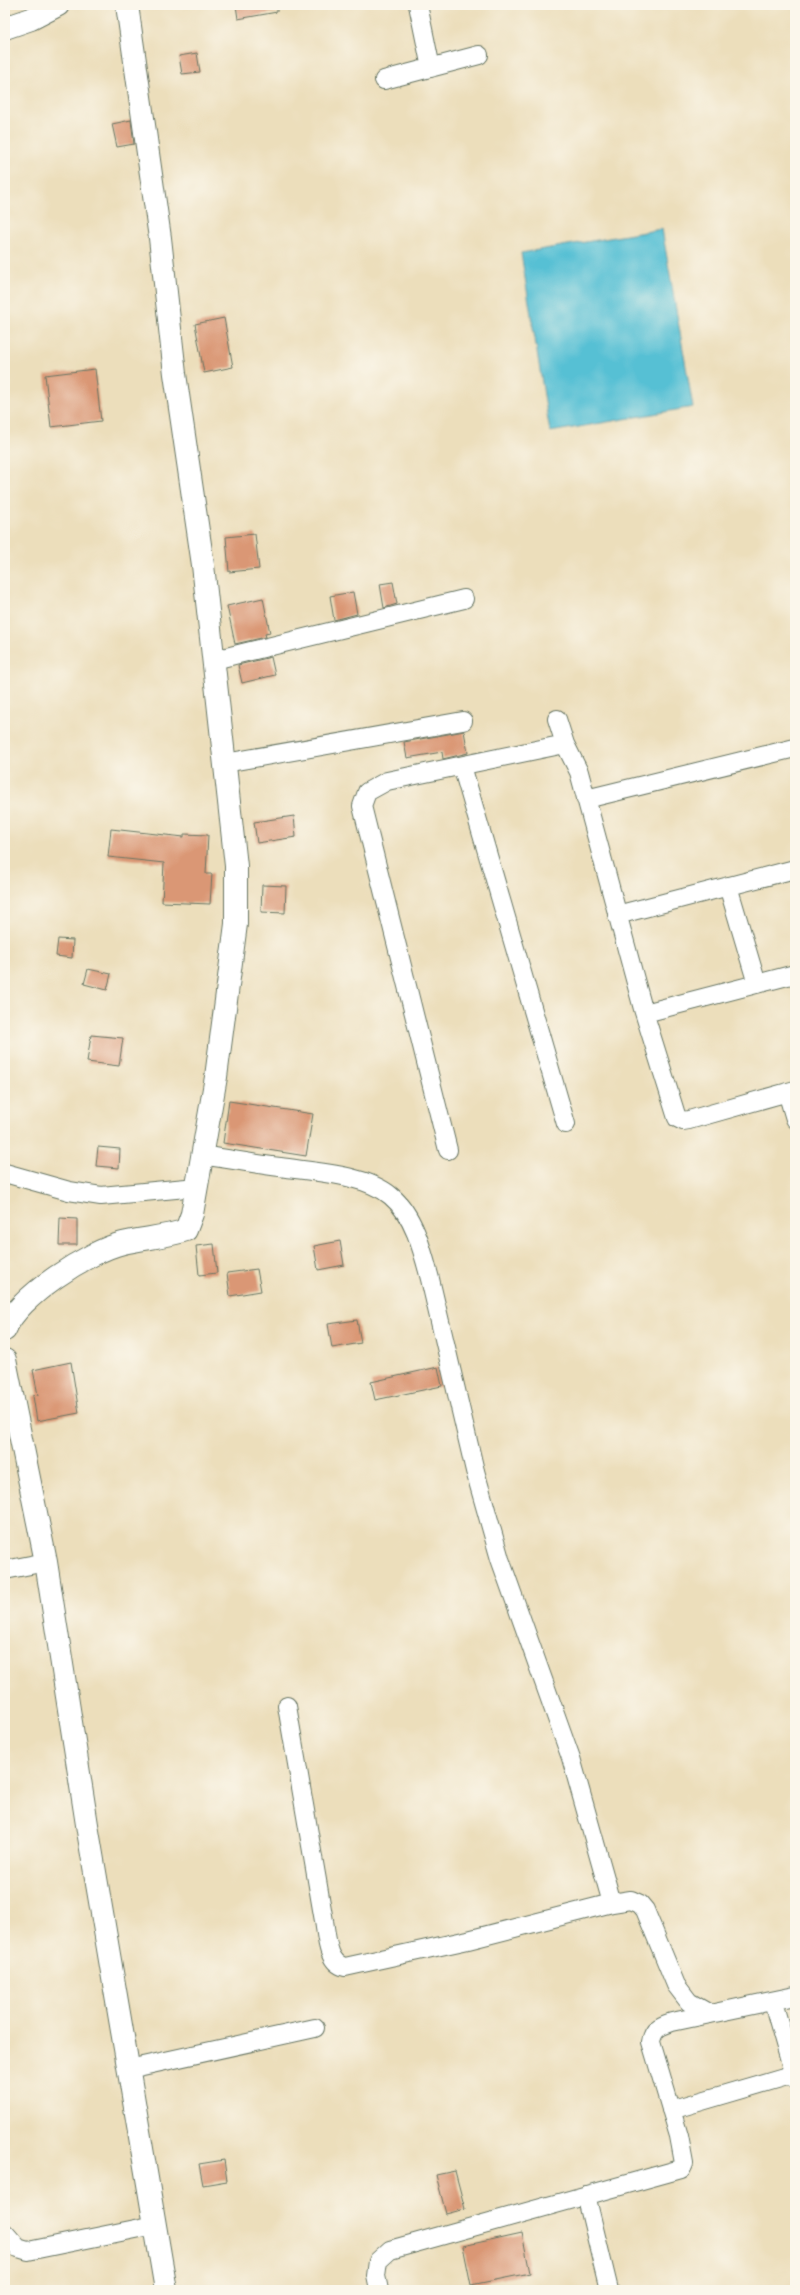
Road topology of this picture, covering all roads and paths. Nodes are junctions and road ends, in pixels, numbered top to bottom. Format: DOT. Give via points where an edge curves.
graph roads {
  1 [pos="58,5"];
  2 [pos="127,5"];
  3 [pos="418,5"];
  4 [pos="5,28"];
  5 [pos="479,55"];
  6 [pos="431,68"];
  7 [pos="384,80"];
  8 [pos="464,599"];
  9 [pos="214,660"];
  10 [pos="557,719"];
  11 [pos="463,721"];
  12 [pos="565,744"];
  13 [pos="795,748"];
  14 [pos="225,763"];
  15 [pos="462,766"];
  16 [pos="586,799"];
  17 [pos="795,869"];
  18 [pos="728,886"];
  19 [pos="618,915"];
  20 [pos="795,974"];
  21 [pos="757,984"];
  22 [pos="645,1013"];
  23 [pos="791,1091"];
  24 [pos="795,1119"];
  25 [pos="566,1124"];
  26 [pos="448,1150"];
  27 [pos="202,1155"];
  28 [pos="5,1173"];
  29 [pos="197,1187"];
  30 [pos="5,1330"];
  31 [pos="6,1367"];
  32 [pos="46,1562"];
  33 [pos="5,1570"];
  34 [pos="287,1706"];
  35 [pos="612,1903"];
  36 [pos="795,1996"];
  37 [pos="773,2002"];
  38 [pos="710,2014"];
  39 [pos="315,2028"];
  40 [pos="129,2069"];
  41 [pos="794,2077"];
  42 [pos="671,2110"];
  43 [pos="586,2195"];
  44 [pos="155,2225"];
  45 [pos="5,2234"];
  46 [pos="166,2290"];
  47 [pos="379,2290"];
  48 [pos="608,2290"];
  1 -- 4 [label="street" via="31,19"];
  2 -- 9 [label="street" via="156,208 174,374 203,565"];
  3 -- 6 [label="street"];
  5 -- 6 [label="street"];
  6 -- 7 [label="street"];
  8 -- 9 [label="street"];
  9 -- 14 [label="street"];
  10 -- 12 [label="street"];
  11 -- 14 [label="street"];
  12 -- 15 [label="street"];
  12 -- 16 [label="street" via="579,772"];
  13 -- 16 [label="street"];
  14 -- 27 [label="street" via="236,866 237,913 216,1077"];
  15 -- 25 [label="street"];
  15 -- 26 [label="street" via="387,782 367,792 362,806"];
  16 -- 19 [label="street"];
  17 -- 18 [label="street"];
  18 -- 19 [label="street"];
  18 -- 21 [label="street"];
  19 -- 22 [label="street"];
  20 -- 21 [label="street"];
  21 -- 22 [label="street"];
  22 -- 23 [label="street" via="677,1118 689,1120"];
  23 -- 24 [label="street"];
  27 -- 29 [label="street"];
  27 -- 35 [label="street" via="363,1181 391,1196 413,1228 430,1279 475,1471 500,1559 572,1758"];
  28 -- 29 [label="street" via="69,1191 101,1196"];
  29 -- 30 [label="street" via="190,1223 186,1230 123,1242 98,1251 30,1298 14,1313"];
  31 -- 32 [label="street"];
  32 -- 33 [label="street"];
  32 -- 40 [label="street" via="88,1831"];
  34 -- 35 [label="street" via="331,1956 340,1966 468,1940"];
  35 -- 38 [label="street" via="631,1900 640,1904 645,1910 676,1985 689,2002"];
  36 -- 37 [label="street"];
  37 -- 38 [label="street"];
  37 -- 41 [label="street"];
  38 -- 42 [label="street" via="661,2025 652,2035"];
  39 -- 40 [label="street"];
  40 -- 44 [label="street"];
  41 -- 42 [label="street"];
  42 -- 43 [label="street" via="683,2154 684,2163 681,2169"];
  43 -- 47 [label="street" via="390,2250 378,2262 376,2276"];
  43 -- 48 [label="street"];
  44 -- 45 [label="street" via="28,2251 18,2248"];
  44 -- 46 [label="street"];
}
